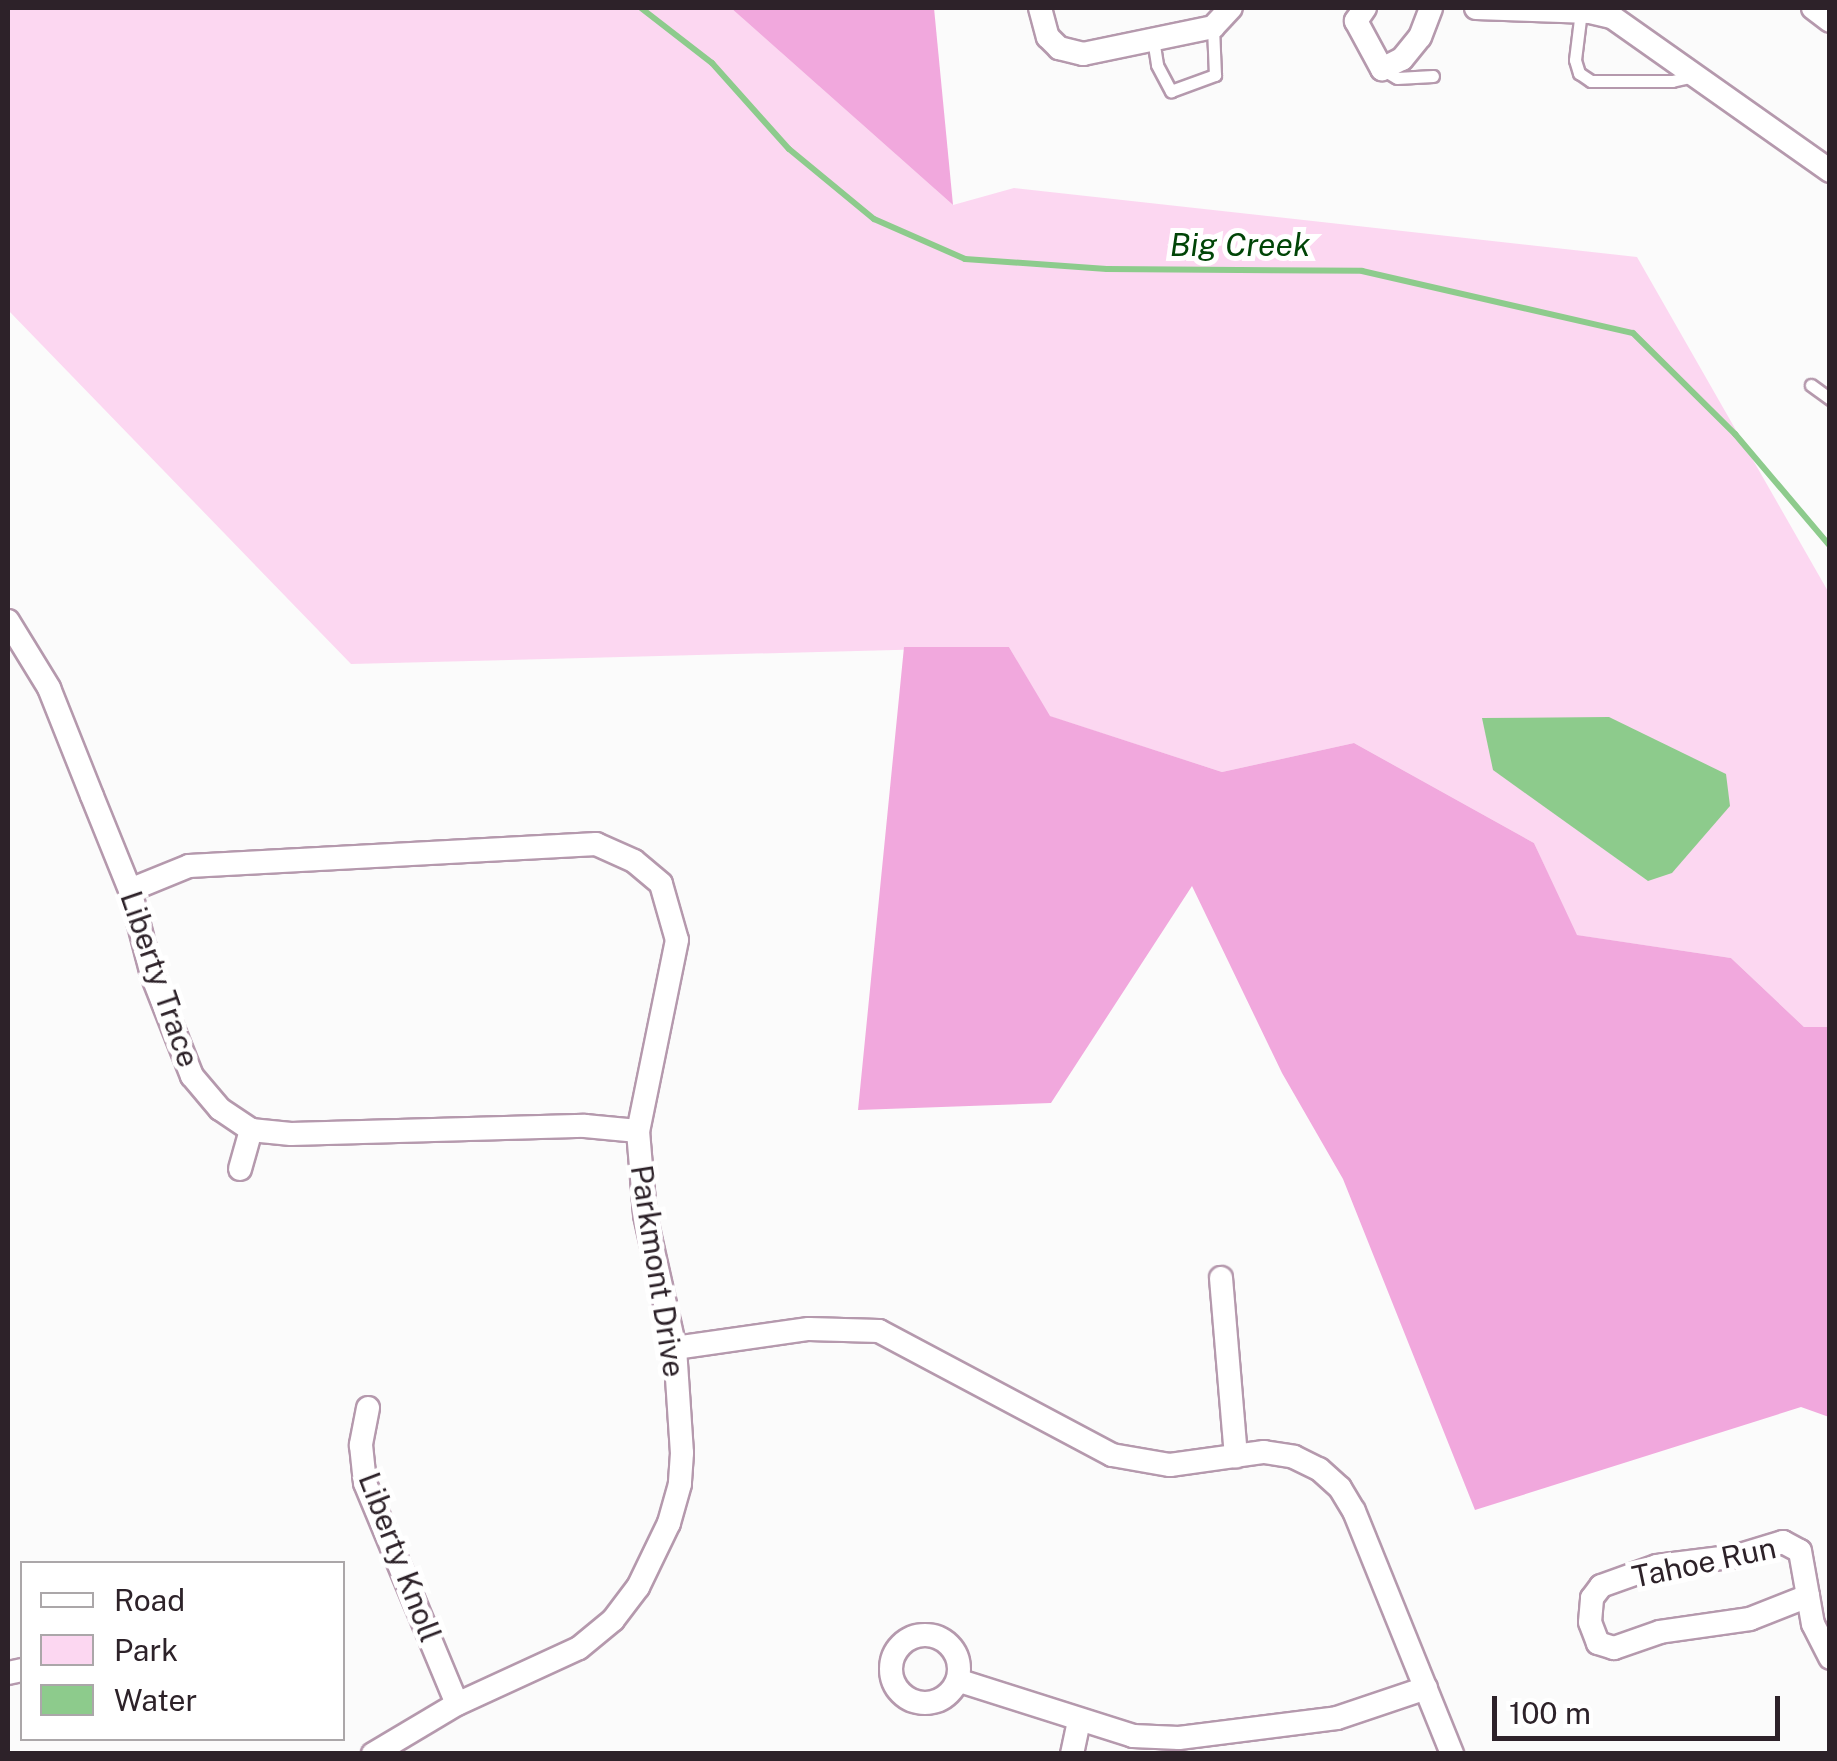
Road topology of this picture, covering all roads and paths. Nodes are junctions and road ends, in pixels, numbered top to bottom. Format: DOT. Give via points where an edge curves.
graph roads {
  1 [pos="1040,8"];
  2 [pos="1231,8"];
  3 [pos="1365,8"];
  4 [pos="1430,8"];
  5 [pos="1476,8"];
  6 [pos="1812,8"];
  7 [pos="1581,11"];
  8 [pos="1830,21"];
  9 [pos="1213,26"];
  10 [pos="1153,39"];
  11 [pos="1382,69"];
  12 [pos="1434,76"];
  13 [pos="1694,76"];
  14 [pos="1830,171"];
  15 [pos="1811,385"];
  16 [pos="1830,399"];
  17 [pos="8,621"];
  18 [pos="130,890"];
  19 [pos="251,1130"];
  20 [pos="638,1131"];
  21 [pos="240,1169"];
  22 [pos="1221,1278"];
  23 [pos="675,1348"];
  24 [pos="368,1408"];
  25 [pos="1236,1456"];
  26 [pos="1808,1596"];
  27 [pos="1830,1658"];
  28 [pos="960,1681"];
  29 [pos="1426,1688"];
  30 [pos="457,1704"];
  31 [pos="1079,1720"];
  32 [pos="373,1754"];
  33 [pos="1072,1754"];
  34 [pos="1452,1754"];
  1 -- 10 [label="street" via="1048,37 1072,54"];
  2 -- 9 [label="street"];
  3 -- 11 [label="street" via="1356,21"];
  4 -- 11 [label="street" via="1420,37"];
  5 -- 7 [label="street"];
  6 -- 8 [label="street"];
  7 -- 13 [label="street" via="1612,18"];
  7 -- 13 [label="lane" via="1575,60 1591,80"];
  9 -- 10 [label="street"];
  9 -- 10 [label="lane" via="1215,75 1171,91"];
  11 -- 12 [label="lane" via="1397,78"];
  13 -- 14 [label="street"];
  15 -- 16 [label="lane"];
  17 -- 18 [label="street, Liberty Trace" via="49,688"];
  18 -- 19 [label="street, Liberty Trace" via="152,975 192,1076 220,1110"];
  18 -- 20 [label="street, Parkmont Drive" via="190,866 596,844 634,861 661,884 677,940"];
  19 -- 20 [label="street"];
  19 -- 21 [label="street"];
  20 -- 23 [label="street, Parkmont Drive" via="645,1215"];
  22 -- 25 [label="street"];
  23 -- 25 [label="street" via="809,1329 879,1331 1112,1454 1170,1464"];
  23 -- 30 [label="street, Parkmont Drive" via="680,1484 670,1523 638,1587 579,1648"];
  24 -- 30 [label="street, Liberty Knoll" via="361,1445 365,1483"];
  25 -- 29 [label="street" via="1294,1457 1340,1488"];
  26 -- 26 [label="street, Tahoe Run" via="1800,1551 1783,1542 1737,1556 1657,1566 1602,1586 1592,1598 1590,1622 1598,1643 1614,1648 1660,1632 1750,1620"];
  26 -- 27 [label="street, Tahoe Run"];
  28 -- 31 [label="street"];
  29 -- 31 [label="street" via="1337,1718 1178,1738 1133,1736"];
  29 -- 34 [label="street"];
  30 -- 32 [label="street, Parkmont Drive"];
  31 -- 33 [label="street"];
}
